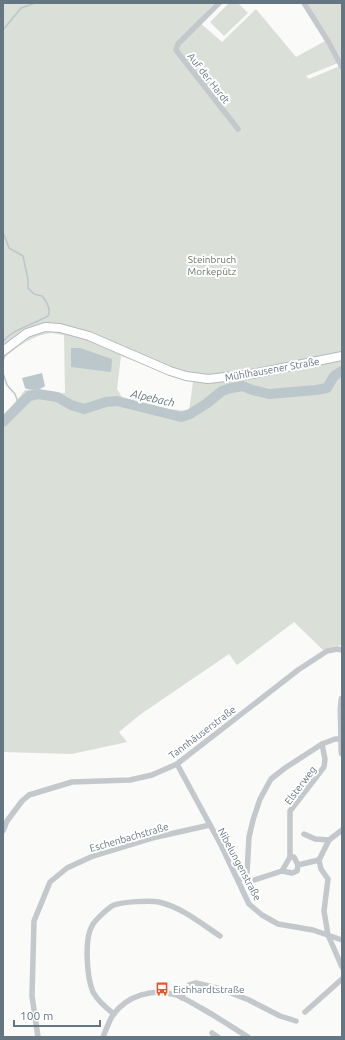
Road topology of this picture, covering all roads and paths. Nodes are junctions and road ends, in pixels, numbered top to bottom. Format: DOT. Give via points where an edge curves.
graph roads {
  1 [pos="219,3"];
  2 [pos="304,3"];
  3 [pos="342,67"];
  4 [pos="238,129"];
  5 [pos="3,350"];
  6 [pos="342,356"];
  7 [pos="342,650"];
  8 [pos="342,699"];
  9 [pos="342,739"];
  10 [pos="322,744"];
  11 [pos="342,753"];
  12 [pos="177,764"];
  13 [pos="210,825"];
  14 [pos="342,830"];
  15 [pos="3,831"];
  16 [pos="304,834"];
  17 [pos="330,840"];
  18 [pos="290,857"];
  19 [pos="319,860"];
  20 [pos="298,865"];
  21 [pos="282,871"];
  22 [pos="246,880"];
  23 [pos="239,884"];
  24 [pos="328,935"];
  25 [pos="220,936"];
  26 [pos="342,940"];
  27 [pos="342,967"];
  28 [pos="342,979"];
  29 [pos="182,998"];
  30 [pos="305,1012"];
  31 [pos="114,1014"];
  32 [pos="296,1021"];
  33 [pos="212,1032"];
  34 [pos="38,1037"];
  35 [pos="103,1037"];
  36 [pos="218,1037"];
  37 [pos="248,1037"];
  1 -- 4 [label="street, Auf der Hardt" via="178,44 176,50"];
  2 -- 3 [label="street"];
  5 -- 6 [label="main road, Mühlhausener Straße" via="27,333 45,326 60,328 112,346 170,371 208,379 252,374"];
  7 -- 12 [label="street, Tannhäuserstraße" via="327,651 298,670"];
  8 -- 9 [label="street"];
  9 -- 10 [label="street"];
  9 -- 11 [label="street"];
  10 -- 18 [label="street, Elsterweg" via="326,759 324,767 290,811"];
  10 -- 22 [label="street" via="271,779 260,799 253,820 249,837"];
  12 -- 13 [label="street, Nibelungenstraße"];
  12 -- 15 [label="street, Tannhäuserstraße" via="152,775 130,780 72,782 29,795 7,821"];
  13 -- 23 [label="street, Nibelungenstraße"];
  13 -- 34 [label="street, Eschenbachstraße" via="93,856 67,868 50,882 34,921 32,996"];
  14 -- 17 [label="street"];
  16 -- 17 [label="street" via="315,839"];
  17 -- 19 [label="street"];
  18 -- 20 [label="street" via="294,857"];
  18 -- 21 [label="street, Elsterweg"];
  19 -- 20 [label="street"];
  19 -- 24 [label="street" via="321,870 328,879 324,911"];
  20 -- 21 [label="street" via="297,871 292,873"];
  21 -- 22 [label="street"];
  22 -- 23 [label="street" via="243,886"];
  23 -- 24 [label="street, Nibelungenstraße" via="249,904 262,915 278,924"];
  24 -- 26 [label="street, Nibelungenstraße"];
  24 -- 27 [label="street"];
  25 -- 31 [label="street" via="161,902 148,900 114,905 92,926 87,954 89,978 94,992 106,1009"];
  28 -- 30 [label="street"];
  29 -- 31 [label="street" via="165,993 145,993 125,1003"];
  29 -- 32 [label="street" via="184,990 196,983 222,989"];
  29 -- 37 [label="street"];
  31 -- 35 [label="street"];
  33 -- 36 [label="street"];
}
